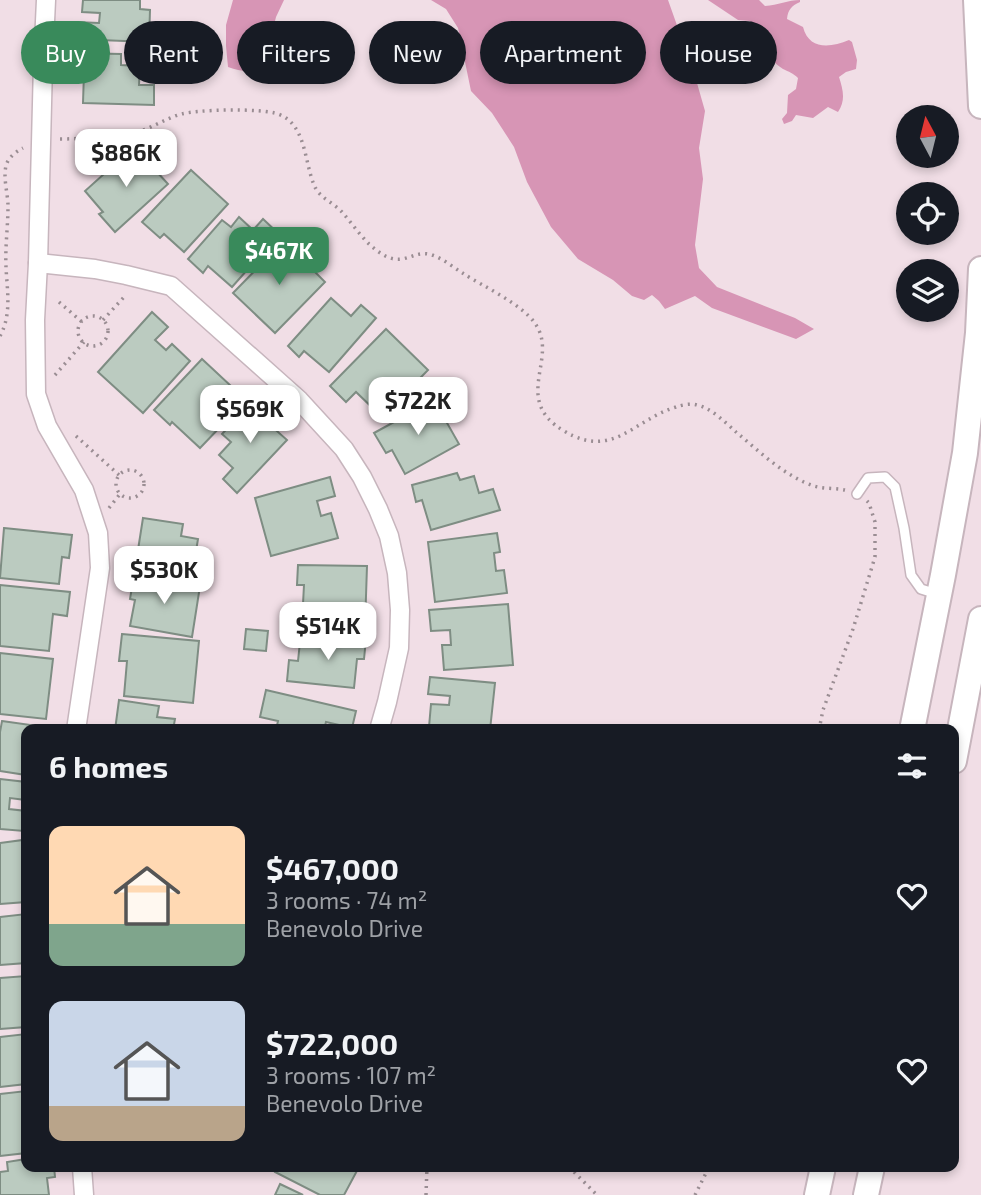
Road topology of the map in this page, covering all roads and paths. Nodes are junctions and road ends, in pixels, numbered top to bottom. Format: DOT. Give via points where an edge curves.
graph roads {
  1 [pos="46,0"];
  2 [pos="976,0"];
  3 [pos="981,106"];
  4 [pos="41,142"];
  5 [pos="38,263"];
  6 [pos="981,269"];
  7 [pos="124,297"];
  8 [pos="59,302"];
  9 [pos="103,320"];
  10 [pos="82,322"];
  11 [pos="0,336"];
  12 [pos="84,342"];
  13 [pos="51,379"];
  14 [pos="73,433"];
  15 [pos="119,475"];
  16 [pos="120,494"];
  17 [pos="857,494"];
  18 [pos="108,508"];
  19 [pos="939,594"];
  20 [pos="981,619"];
  21 [pos="77,724"];
  22 [pos="381,724"];
  23 [pos="820,724"];
  24 [pos="913,724"];
  25 [pos="959,735"];
  26 [pos="82,1172"];
  27 [pos="427,1172"];
  28 [pos="574,1172"];
  29 [pos="706,1172"];
  30 [pos="822,1172"];
  31 [pos="871,1172"];
  32 [pos="84,1195"];
  33 [pos="426,1195"];
  34 [pos="597,1195"];
  35 [pos="695,1195"];
  36 [pos="817,1195"];
  37 [pos="866,1195"];
  1 -- 4 [label="street"];
  2 -- 3 [label="main road"];
  4 -- 5 [label="street"];
  4 -- 11 [label="path" via="26,145 6,164 9,295"];
  4 -- 17 [label="path" via="130,134 201,111 263,111 286,117 299,134 321,195 379,252 396,259 431,254 509,301 534,322 542,348 538,400 545,415 563,430 602,442 666,411 697,405 720,418 779,468 814,486"];
  5 -- 21 [label="street" via="36,394 47,426 84,490 99,533 100,568"];
  5 -- 22 [label="street" via="95,269 171,286 299,400 344,449 378,509 397,573 398,648"];
  6 -- 19 [label="main road" via="965,453"];
  7 -- 9 [label="path"];
  8 -- 10 [label="path"];
  9 -- 10 [label="path" via="92,317"];
  9 -- 12 [label="path" via="106,340 93,346"];
  10 -- 12 [label="path" via="79,334"];
  12 -- 13 [label="path"];
  14 -- 15 [label="path"];
  15 -- 16 [label="path" via="116,486"];
  15 -- 16 [label="path" via="133,470 144,484 137,496"];
  16 -- 18 [label="path"];
  17 -- 19 [label="lane" via="868,478 885,477 895,487 911,575 921,589"];
  17 -- 23 [label="path" via="869,503 875,522 875,557"];
  19 -- 24 [label="main road"];
  20 -- 25 [label="main road"];
  26 -- 32 [label="street"];
  27 -- 33 [label="path"];
  28 -- 34 [label="path"];
  29 -- 35 [label="path"];
  30 -- 36 [label="main road"];
  31 -- 37 [label="main road"];
}
